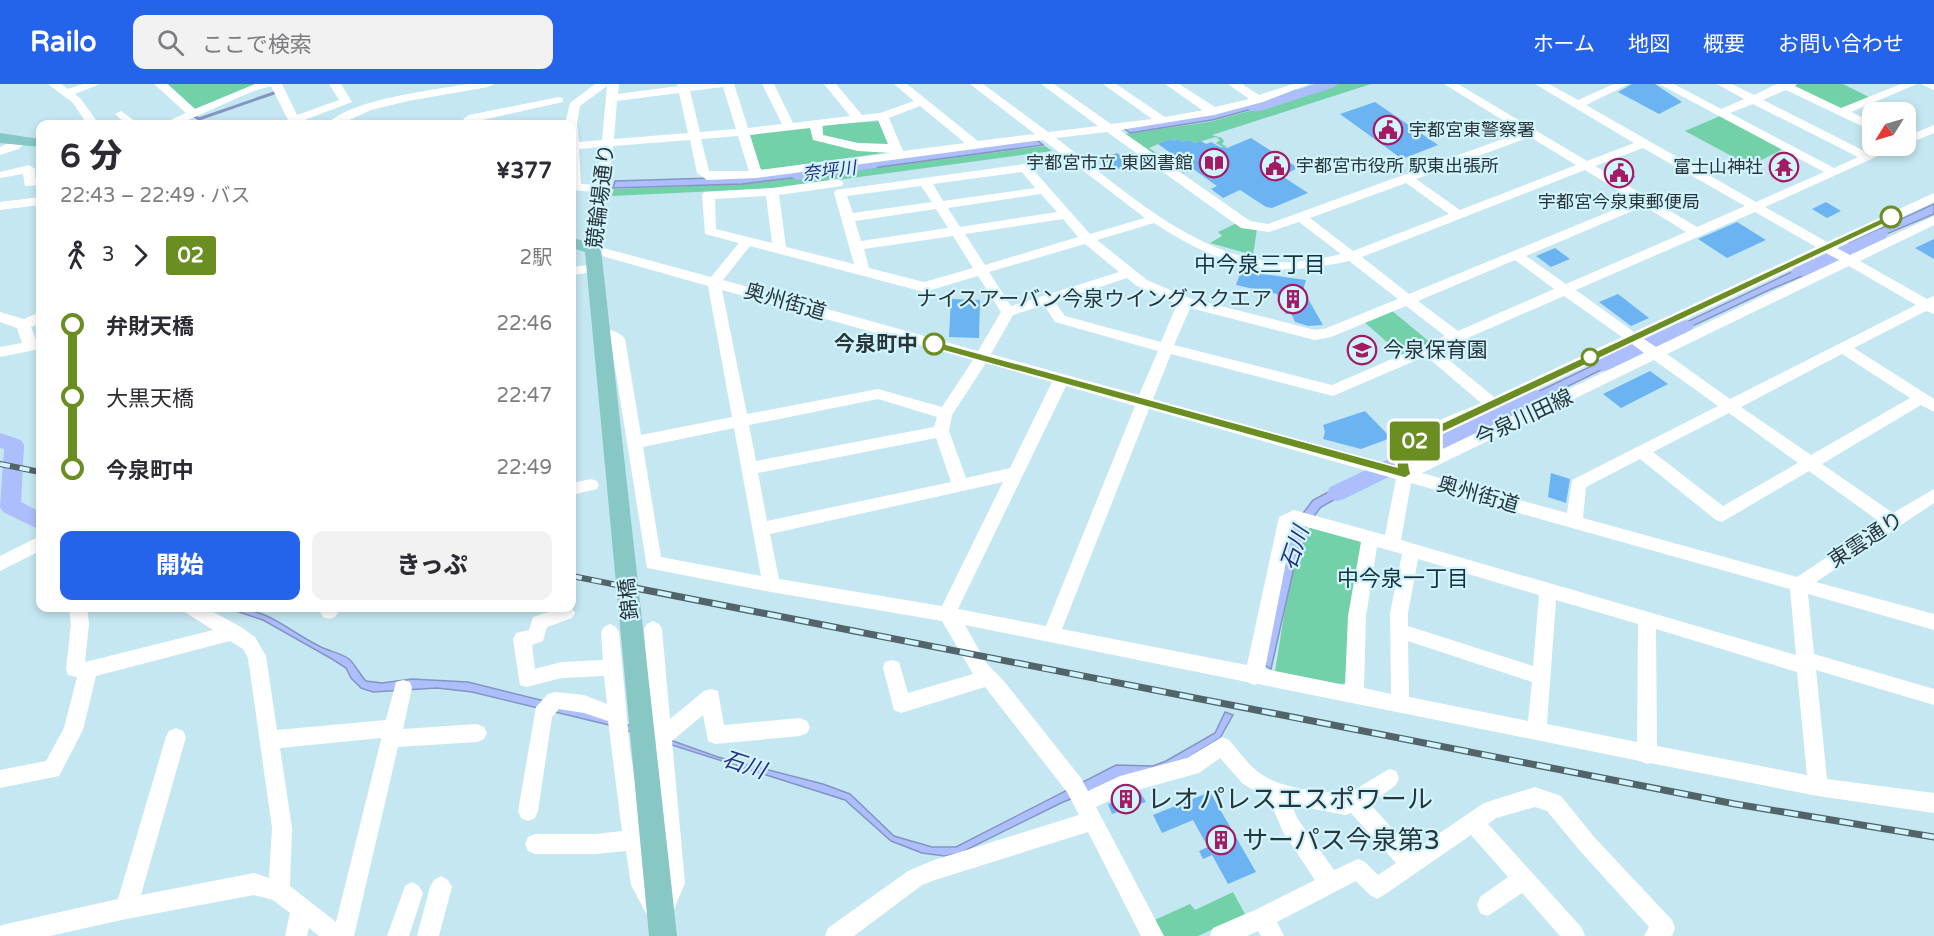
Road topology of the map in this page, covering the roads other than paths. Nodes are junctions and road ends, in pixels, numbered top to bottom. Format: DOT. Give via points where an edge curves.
graph roads {
  1 [pos="54,84"];
  2 [pos="94,84"];
  3 [pos="160,84"];
  4 [pos="267,84"];
  5 [pos="276,84"];
  6 [pos="335,84"];
  7 [pos="488,84"];
  8 [pos="555,84"];
  9 [pos="603,84"];
  10 [pos="613,84"];
  11 [pos="720,84"];
  12 [pos="728,84"];
  13 [pos="768,84"];
  14 [pos="830,84"];
  15 [pos="900,84"];
  16 [pos="976,84"];
  17 [pos="1047,84"];
  18 [pos="1109,84"];
  19 [pos="1171,84"];
  20 [pos="1234,84"];
  21 [pos="1304,84"];
  22 [pos="1450,84"];
  23 [pos="1541,84"];
  24 [pos="1623,84"];
  25 [pos="1665,84"];
  26 [pos="1723,84"];
  27 [pos="1911,84"];
  28 [pos="1927,84"];
  29 [pos="1787,85"];
  30 [pos="683,87"];
  31 [pos="1934,87"];
  32 [pos="66,93"];
  33 [pos="612,98"];
  34 [pos="1754,99"];
  35 [pos="559,100"];
  36 [pos="1259,100"];
  37 [pos="922,102"];
  38 [pos="1577,105"];
  39 [pos="574,107"];
  40 [pos="1214,112"];
  41 [pos="1841,112"];
  42 [pos="1720,113"];
  43 [pos="122,114"];
  44 [pos="194,114"];
  45 [pos="882,116"];
  46 [pos="469,119"];
  47 [pos="859,119"];
  48 [pos="90,120"];
  49 [pos="129,120"];
  50 [pos="180,120"];
  51 [pos="341,120"];
  52 [pos="573,120"];
  53 [pos="1163,121"];
  54 [pos="1862,122"];
  55 [pos="816,124"];
  56 [pos="789,127"];
  57 [pos="1108,128"];
  58 [pos="743,132"];
  59 [pos="1932,132"];
  60 [pos="1532,133"];
  61 [pos="694,135"];
  62 [pos="1044,135"];
  63 [pos="1916,137"];
  64 [pos="0,138"];
  65 [pos="22,140"];
  66 [pos="36,142"];
  67 [pos="608,142"];
  68 [pos="1644,143"];
  69 [pos="975,145"];
  70 [pos="576,146"];
  71 [pos="0,151"];
  72 [pos="897,151"];
  73 [pos="1868,157"];
  74 [pos="832,164"];
  75 [pos="1585,166"];
  76 [pos="1833,172"];
  77 [pos="756,174"];
  78 [pos="4,175"];
  79 [pos="1407,178"];
  80 [pos="36,182"];
  81 [pos="925,182"];
  82 [pos="576,187"];
  83 [pos="839,188"];
  84 [pos="601,189"];
  85 [pos="1045,190"];
  86 [pos="772,192"];
  87 [pos="1934,197"];
  88 [pos="1646,201"];
  89 [pos="36,202"];
  90 [pos="0,206"];
  91 [pos="940,206"];
  92 [pos="1756,206"];
  93 [pos="1066,215"];
  94 [pos="1459,215"];
  95 [pos="1301,217"];
  96 [pos="848,218"];
  97 [pos="1155,219"];
  98 [pos="1934,220"];
  99 [pos="956,231"];
  100 [pos="1696,232"];
  101 [pos="1087,239"];
  102 [pos="747,242"];
  103 [pos="576,244"];
  104 [pos="856,246"];
  105 [pos="1827,247"];
  106 [pos="593,249"];
  107 [pos="780,250"];
  108 [pos="1516,255"];
  109 [pos="1352,256"];
  110 [pos="1851,260"];
  111 [pos="595,268"];
  112 [pos="576,270"];
  113 [pos="863,271"];
  114 [pos="980,271"];
  115 [pos="1129,273"];
  116 [pos="714,282"];
  117 [pos="1565,290"];
  118 [pos="1408,299"];
  119 [pos="1047,300"];
  120 [pos="1185,302"];
  121 [pos="1932,305"];
  122 [pos="1008,312"];
  123 [pos="0,317"];
  124 [pos="36,319"];
  125 [pos="24,324"];
  126 [pos="602,333"];
  127 [pos="1456,337"];
  128 [pos="1632,337"];
  129 [pos="35,345"];
  130 [pos="1166,348"];
  131 [pos="1843,348"];
  132 [pos="1428,350"];
  133 [pos="0,352"];
  134 [pos="1657,354"];
  135 [pos="982,358"];
  136 [pos="1061,380"];
  137 [pos="1927,402"];
  138 [pos="1143,403"];
  139 [pos="1492,404"];
  140 [pos="1732,406"];
  141 [pos="945,414"];
  142 [pos="611,416"];
  143 [pos="739,421"];
  144 [pos="941,431"];
  145 [pos="636,442"];
  146 [pos="1642,452"];
  147 [pos="1812,463"];
  148 [pos="748,469"];
  149 [pos="1016,473"];
  150 [pos="1405,474"];
  151 [pos="591,485"];
  152 [pos="962,486"];
  153 [pos="576,488"];
  154 [pos="1934,495"];
  155 [pos="1893,522"];
  156 [pos="1574,523"];
  157 [pos="760,529"];
  158 [pos="1370,538"];
  159 [pos="1392,544"];
  160 [pos="36,545"];
  161 [pos="1411,550"];
  162 [pos="0,564"];
  163 [pos="771,585"];
  164 [pos="1798,585"];
  165 [pos="1548,590"];
  166 [pos="78,612"];
  167 [pos="199,612"];
  168 [pos="566,613"];
  169 [pos="947,614"];
  170 [pos="1647,619"];
  171 [pos="1934,622"];
  172 [pos="653,629"];
  173 [pos="1398,630"];
  174 [pos="235,632"];
  175 [pos="610,632"];
  176 [pos="1050,635"];
  177 [pos="1806,662"];
  178 [pos="613,668"];
  179 [pos="892,668"];
  180 [pos="88,670"];
  181 [pos="1254,677"];
  182 [pos="1541,677"];
  183 [pos="988,678"];
  184 [pos="403,687"];
  185 [pos="1355,696"];
  186 [pos="1934,697"];
  187 [pos="1400,704"];
  188 [pos="617,716"];
  189 [pos="800,727"];
  190 [pos="1537,732"];
  191 [pos="477,733"];
  192 [pos="392,734"];
  193 [pos="663,736"];
  194 [pos="176,737"];
  195 [pos="269,740"];
  196 [pos="1647,755"];
  197 [pos="1389,778"];
  198 [pos="0,779"];
  199 [pos="1818,787"];
  200 [pos="1275,791"];
  201 [pos="1355,803"];
  202 [pos="1934,803"];
  203 [pos="528,811"];
  204 [pos="1089,811"];
  205 [pos="1473,822"];
  206 [pos="634,840"];
  207 [pos="535,844"];
  208 [pos="1412,864"];
  209 [pos="1524,879"];
  210 [pos="1331,884"];
  211 [pos="441,887"];
  212 [pos="279,891"];
  213 [pos="412,893"];
  214 [pos="1488,905"];
  215 [pos="126,908"];
  216 [pos="302,909"];
  217 [pos="662,926"];
  218 [pos="1268,927"];
  219 [pos="2,936"];
  220 [pos="296,936"];
  221 [pos="336,936"];
  222 [pos="343,936"];
  223 [pos="398,936"];
  224 [pos="428,936"];
  225 [pos="836,936"];
  226 [pos="1153,936"];
  227 [pos="1221,936"];
  228 [pos="1574,936"];
  229 [pos="1655,936"];
  1 -- 32 [label="street"];
  2 -- 32 [label="street"];
  3 -- 44 [label="street"];
  4 -- 44 [label="street"];
  5 -- 6 [label="street" via="294,120 346,102"];
  7 -- 51 [label="street" via="423,95"];
  8 -- 35 [label="street"];
  9 -- 39 [label="street"];
  10 -- 33 [label="street, 競輪場通り"];
  11 -- 30 [label="street"];
  12 -- 58 [label="street"];
  13 -- 56 [label="street"];
  14 -- 47 [label="street"];
  15 -- 37 [label="street"];
  16 -- 62 [label="street"];
  17 -- 57 [label="street"];
  18 -- 53 [label="street"];
  19 -- 40 [label="street"];
  20 -- 36 [label="street"];
  21 -- 36 [label="street"];
  22 -- 60 [label="street"];
  23 -- 38 [label="street"];
  24 -- 38 [label="street"];
  25 -- 42 [label="street"];
  26 -- 34 [label="street"];
  27 -- 41 [label="street"];
  28 -- 31 [label="street"];
  29 -- 34 [label="street"];
  29 -- 41 [label="street"];
  30 -- 33 [label="street"];
  30 -- 61 [label="street"];
  32 -- 48 [label="street"];
  33 -- 67 [label="street, 競輪場通り"];
  34 -- 42 [label="street"];
  34 -- 73 [label="street"];
  35 -- 39 [label="street" via="562,107"];
  35 -- 46 [label="street"];
  36 -- 40 [label="street"];
  37 -- 45 [label="street"];
  37 -- 69 [label="street"];
  38 -- 68 [label="street"];
  39 -- 52 [label="street"];
  40 -- 53 [label="street"];
  41 -- 54 [label="street"];
  42 -- 76 [label="street"];
  43 -- 49 [label="street"];
  44 -- 50 [label="street"];
  45 -- 47 [label="street"];
  45 -- 72 [label="street"];
  47 -- 55 [label="street"];
  53 -- 57 [label="street"];
  55 -- 56 [label="street"];
  55 -- 72 [label="street" via="817,137"];
  56 -- 58 [label="street"];
  57 -- 62 [label="street"];
  57 -- 95 [label="street" via="1246,225 1269,228"];
  58 -- 61 [label="street"];
  58 -- 77 [label="street"];
  59 -- 63 [label="street"];
  60 -- 75 [label="street"];
  60 -- 79 [label="street"];
  61 -- 67 [label="street"];
  61 -- 77 [label="street" via="702,173"];
  62 -- 69 [label="street"];
  62 -- 97 [label="street"];
  64 -- 65 [label="main road"];
  65 -- 66 [label="main road"];
  65 -- 71 [label="street"];
  67 -- 70 [label="street"];
  67 -- 84 [label="street, 競輪場通り"];
  68 -- 75 [label="street"];
  68 -- 92 [label="street"];
  69 -- 72 [label="street"];
  72 -- 74 [label="street"];
  73 -- 76 [label="street"];
  74 -- 77 [label="street"];
  74 -- 83 [label="street"];
  75 -- 88 [label="street"];
  75 -- 94 [label="street"];
  76 -- 92 [label="street"];
  78 -- 80 [label="street" via="29,169 29,183"];
  79 -- 94 [label="street"];
  79 -- 95 [label="street"];
  81 -- 83 [label="street"];
  81 -- 85 [label="street" via="1020,167 1029,170"];
  81 -- 91 [label="street"];
  82 -- 84 [label="street"];
  83 -- 86 [label="street"];
  83 -- 96 [label="street"];
  84 -- 106 [label="street, 競輪場通り"];
  85 -- 91 [label="street"];
  85 -- 93 [label="street"];
  86 -- 102 [label="street" via="708,195 710,231"];
  86 -- 107 [label="street"];
  87 -- 105 [label="street, 今泉川田線"];
  88 -- 100 [label="street"];
  88 -- 108 [label="street"];
  89 -- 90 [label="street"];
  91 -- 96 [label="street"];
  91 -- 99 [label="street"];
  92 -- 100 [label="street"];
  92 -- 105 [label="street"];
  93 -- 99 [label="street"];
  93 -- 101 [label="street"];
  94 -- 109 [label="street"];
  95 -- 109 [label="street"];
  96 -- 104 [label="street"];
  97 -- 101 [label="street"];
  97 -- 109 [label="street" via="1200,246 1247,261 1310,265"];
  98 -- 110 [label="street, 今泉川田線"];
  99 -- 104 [label="street"];
  99 -- 114 [label="street"];
  100 -- 117 [label="street"];
  101 -- 114 [label="street"];
  101 -- 115 [label="street"];
  102 -- 107 [label="street"];
  102 -- 116 [label="street"];
  103 -- 106 [label="main road, 奥州街道"];
  104 -- 113 [label="street"];
  105 -- 110 [label="street"];
  105 -- 128 [label="street, 今泉川田線"];
  106 -- 111 [label="main road, 競輪場通り"];
  106 -- 116 [label="street, 奥州街道"];
  107 -- 113 [label="street"];
  108 -- 117 [label="street"];
  108 -- 118 [label="street"];
  109 -- 118 [label="street"];
  110 -- 121 [label="street"];
  110 -- 134 [label="street, 今泉川田線"];
  111 -- 112 [label="street"];
  111 -- 126 [label="main road, 競輪場通り"];
  113 -- 114 [label="street" via="924,287"];
  114 -- 122 [label="street"];
  115 -- 119 [label="street"];
  115 -- 120 [label="street"];
  116 -- 135 [label="street, 奥州街道"];
  116 -- 143 [label="street"];
  117 -- 127 [label="street"];
  117 -- 128 [label="street"];
  118 -- 120 [label="street" via="1326,334 1315,335"];
  118 -- 127 [label="street"];
  119 -- 122 [label="street"];
  119 -- 130 [label="street" via="1060,319"];
  120 -- 130 [label="street"];
  121 -- 131 [label="street"];
  122 -- 135 [label="street"];
  123 -- 125 [label="street"];
  124 -- 125 [label="street"];
  125 -- 129 [label="street"];
  126 -- 142 [label="main road, 競輪場通り"];
  126 -- 145 [label="street" via="618,339"];
  127 -- 132 [label="street"];
  128 -- 134 [label="street"];
  128 -- 139 [label="street, 今泉川田線"];
  129 -- 133 [label="street"];
  130 -- 132 [label="street" via="1333,391"];
  130 -- 138 [label="street"];
  131 -- 137 [label="street"];
  131 -- 140 [label="street"];
  132 -- 139 [label="street"];
  134 -- 140 [label="street"];
  134 -- 150 [label="street, 今泉川田線"];
  135 -- 136 [label="street, 奥州街道"];
  135 -- 141 [label="street"];
  136 -- 138 [label="street, 奥州街道"];
  136 -- 149 [label="street"];
  137 -- 147 [label="street"];
  138 -- 150 [label="street, 奥州街道"];
  138 -- 176 [label="street"];
  139 -- 150 [label="street, 今泉川田線" via="1407,447 1401,463"];
  140 -- 146 [label="street"];
  140 -- 147 [label="street"];
  141 -- 143 [label="street" via="878,394"];
  141 -- 144 [label="street"];
  142 -- 217 [label="main road, 錦橋"];
  143 -- 145 [label="street"];
  143 -- 148 [label="street"];
  144 -- 148 [label="street"];
  144 -- 152 [label="street"];
  145 -- 163 [label="street" via="653,563"];
  146 -- 147 [label="street" via="1722,514"];
  146 -- 156 [label="street" via="1578,484"];
  147 -- 155 [label="street"];
  148 -- 157 [label="street"];
  149 -- 152 [label="street"];
  149 -- 169 [label="street"];
  150 -- 156 [label="street, 奥州街道"];
  150 -- 159 [label="street"];
  151 -- 153 [label="street"];
  152 -- 157 [label="street"];
  154 -- 155 [label="street, 東雲通り"];
  155 -- 164 [label="street, 東雲通り"];
  156 -- 164 [label="street, 奥州街道"];
  157 -- 163 [label="street"];
  158 -- 159 [label="street"];
  158 -- 181 [label="street" via="1294,517 1285,522"];
  158 -- 185 [label="street" via="1358,599 1353,652"];
  159 -- 161 [label="street"];
  160 -- 162 [label="street"];
  161 -- 165 [label="street"];
  161 -- 173 [label="street"];
  163 -- 169 [label="street"];
  164 -- 171 [label="street, 奥州街道"];
  164 -- 177 [label="street"];
  165 -- 170 [label="street"];
  165 -- 182 [label="street"];
  166 -- 180 [label="street" via="75,669"];
  167 -- 174 [label="street"];
  168 -- 178 [label="street" via="539,622 537,636 522,639 527,678 561,670"];
  169 -- 176 [label="street"];
  169 -- 183 [label="street"];
  170 -- 177 [label="street"];
  170 -- 196 [label="street"];
  172 -- 193 [label="street"];
  173 -- 182 [label="street"];
  173 -- 187 [label="street"];
  174 -- 180 [label="street"];
  174 -- 195 [label="street" via="257,656"];
  175 -- 178 [label="street"];
  176 -- 181 [label="street"];
  177 -- 186 [label="street"];
  177 -- 199 [label="street"];
  178 -- 188 [label="street"];
  179 -- 183 [label="street" via="901,704"];
  180 -- 198 [label="street" via="73,730 52,769"];
  181 -- 185 [label="street"];
  182 -- 190 [label="street"];
  183 -- 204 [label="street" via="1074,785"];
  184 -- 192 [label="street"];
  185 -- 187 [label="street"];
  187 -- 190 [label="street"];
  188 -- 203 [label="street" via="584,704 555,700 543,713"];
  188 -- 206 [label="street"];
  189 -- 193 [label="street" via="715,735 711,697"];
  190 -- 196 [label="street"];
  191 -- 192 [label="street"];
  192 -- 195 [label="street"];
  192 -- 222 [label="street"];
  193 -- 217 [label="street" via="674,883"];
  194 -- 215 [label="street"];
  195 -- 212 [label="street" via="282,828"];
  196 -- 199 [label="street"];
  197 -- 201 [label="street"];
  199 -- 202 [label="street"];
  200 -- 201 [label="street" via="1346,805"];
  200 -- 204 [label="street" via="1253,781 1222,746 1192,766 1120,785"];
  200 -- 210 [label="street" via="1290,825"];
  201 -- 208 [label="street"];
  204 -- 225 [label="street" via="915,878"];
  204 -- 226 [label="street"];
  205 -- 208 [label="street"];
  205 -- 209 [label="street"];
  205 -- 229 [label="street" via="1491,810 1535,797 1554,803 1664,928"];
  206 -- 207 [label="street"];
  206 -- 217 [label="street" via="642,885"];
  208 -- 210 [label="street" via="1377,888 1358,868"];
  209 -- 214 [label="street"];
  209 -- 228 [label="street"];
  210 -- 218 [label="street"];
  211 -- 224 [label="street"];
  212 -- 215 [label="street" via="254,884"];
  212 -- 216 [label="street"];
  213 -- 223 [label="street"];
  215 -- 219 [label="street"];
  216 -- 220 [label="street"];
  216 -- 221 [label="street"];
  218 -- 227 [label="street"];
}
